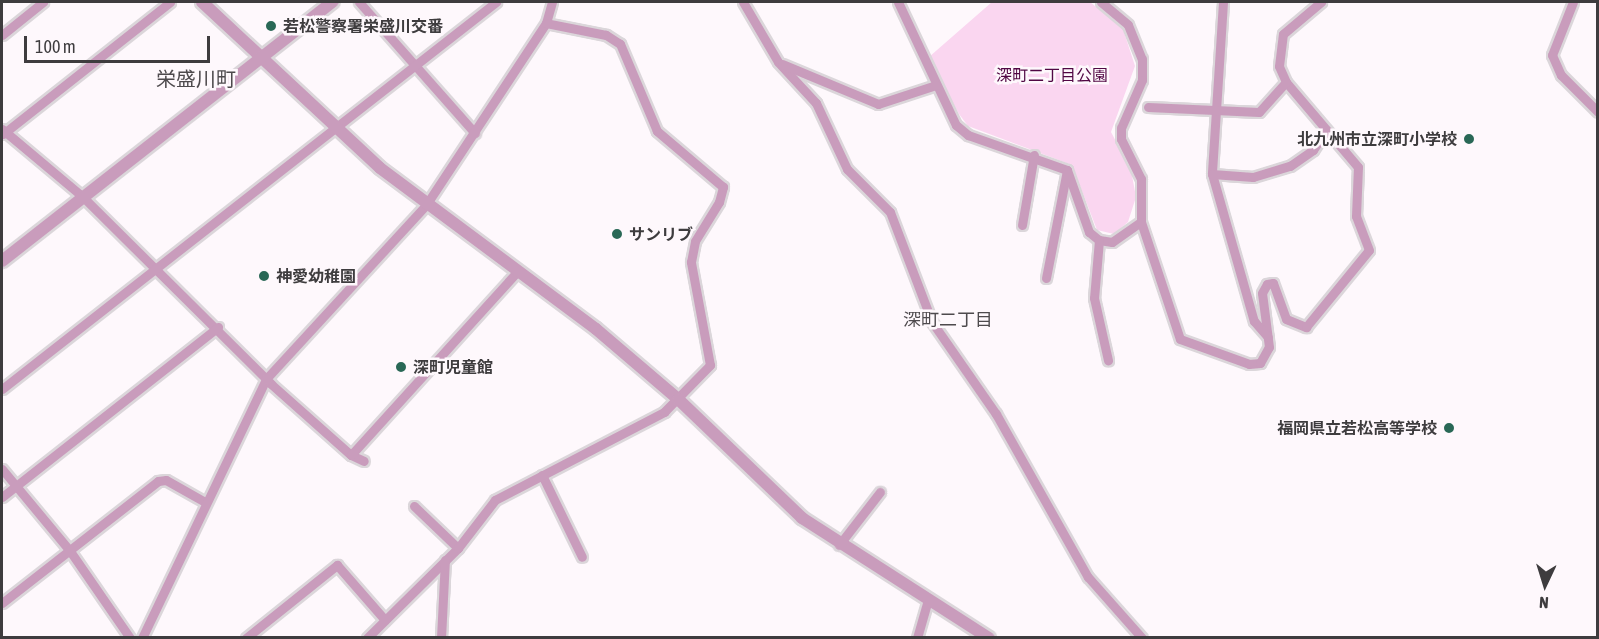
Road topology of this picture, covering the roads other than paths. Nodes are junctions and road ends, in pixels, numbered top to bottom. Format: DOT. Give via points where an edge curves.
graph roads {
  1 [pos="43,2"];
  2 [pos="170,2"];
  3 [pos="202,2"];
  4 [pos="332,2"];
  5 [pos="359,2"];
  6 [pos="496,2"];
  7 [pos="552,2"];
  8 [pos="746,2"];
  9 [pos="898,2"];
  10 [pos="1101,2"];
  11 [pos="1223,2"];
  12 [pos="1321,2"];
  13 [pos="1573,2"];
  14 [pos="546,23"];
  15 [pos="2,35"];
  16 [pos="263,58"];
  17 [pos="778,62"];
  18 [pos="415,66"];
  19 [pos="1286,82"];
  20 [pos="936,85"];
  21 [pos="1148,107"];
  22 [pos="1213,112"];
  23 [pos="1598,112"];
  24 [pos="338,126"];
  25 [pos="1326,130"];
  26 [pos="3,132"];
  27 [pos="475,133"];
  28 [pos="1034,155"];
  29 [pos="1067,170"];
  30 [pos="1212,174"];
  31 [pos="84,197"];
  32 [pos="426,205"];
  33 [pos="1141,222"];
  34 [pos="1022,225"];
  35 [pos="1099,240"];
  36 [pos="2,261"];
  37 [pos="158,268"];
  38 [pos="518,271"];
  39 [pos="1046,278"];
  40 [pos="218,327"];
  41 [pos="1268,337"];
  42 [pos="1108,360"];
  43 [pos="266,379"];
  44 [pos="2,389"];
  45 [pos="678,399"];
  46 [pos="351,455"];
  47 [pos="364,461"];
  48 [pos="2,469"];
  49 [pos="542,475"];
  50 [pos="15,487"];
  51 [pos="880,492"];
  52 [pos="2,497"];
  53 [pos="205,502"];
  54 [pos="414,506"];
  55 [pos="839,544"];
  56 [pos="458,548"];
  57 [pos="70,551"];
  58 [pos="582,557"];
  59 [pos="445,560"];
  60 [pos="928,600"];
  61 [pos="2,603"];
  62 [pos="385,620"];
  63 [pos="130,638"];
  64 [pos="142,638"];
  65 [pos="246,638"];
  66 [pos="367,638"];
  67 [pos="441,638"];
  68 [pos="917,638"];
  69 [pos="989,638"];
  70 [pos="1142,638"];
  1 -- 15 [label="street"];
  2 -- 26 [label="street"];
  3 -- 16 [label="street"];
  4 -- 16 [label="street"];
  5 -- 18 [label="street"];
  6 -- 18 [label="street"];
  7 -- 14 [label="street"];
  8 -- 17 [label="street"];
  9 -- 20 [label="street"];
  10 -- 33 [label="street" via="1128,25 1142,59 1142,80 1120,128 1121,139 1141,179"];
  11 -- 22 [label="street"];
  12 -- 19 [label="street" via="1283,34 1278,55"];
  13 -- 23 [label="street" via="1552,55 1561,75"];
  14 -- 27 [label="street"];
  14 -- 45 [label="street" via="606,35 620,44 657,131 723,187 719,202 695,241 691,262 710,365"];
  16 -- 24 [label="street"];
  16 -- 31 [label="street"];
  17 -- 20 [label="street" via="878,104"];
  17 -- 70 [label="street" via="816,103 847,169 890,212 932,322 996,414 1088,577"];
  18 -- 24 [label="street"];
  18 -- 27 [label="street"];
  19 -- 22 [label="street" via="1259,112"];
  19 -- 25 [label="street"];
  20 -- 28 [label="street" via="956,125 968,135"];
  21 -- 22 [label="street"];
  22 -- 30 [label="street"];
  24 -- 32 [label="street"];
  24 -- 37 [label="street"];
  25 -- 30 [label="street" via="1313,150 1290,166 1253,177"];
  25 -- 41 [label="street" via="1360,174 1354,202 1369,250 1306,327 1286,319 1273,283 1267,284 1262,293"];
  26 -- 31 [label="street"];
  27 -- 32 [label="street"];
  28 -- 29 [label="street"];
  28 -- 34 [label="street"];
  29 -- 35 [label="street" via="1089,232"];
  29 -- 39 [label="street"];
  30 -- 41 [label="street" via="1254,321"];
  31 -- 36 [label="street"];
  31 -- 37 [label="street"];
  32 -- 38 [label="street"];
  32 -- 43 [label="street"];
  33 -- 35 [label="street" via="1112,242"];
  33 -- 41 [label="street" via="1180,339 1249,364 1260,363 1266,356"];
  35 -- 42 [label="street" via="1094,298"];
  37 -- 40 [label="street"];
  37 -- 44 [label="street"];
  38 -- 45 [label="street"];
  38 -- 46 [label="street"];
  40 -- 43 [label="street"];
  40 -- 50 [label="street"];
  43 -- 46 [label="street"];
  43 -- 53 [label="street"];
  45 -- 49 [label="street" via="664,411"];
  45 -- 55 [label="street" via="773,493"];
  46 -- 47 [label="street"];
  48 -- 50 [label="street"];
  49 -- 56 [label="street" via="495,500"];
  49 -- 58 [label="street"];
  50 -- 52 [label="street"];
  50 -- 57 [label="street"];
  51 -- 55 [label="street"];
  53 -- 57 [label="street" via="166,480 158,481"];
  53 -- 64 [label="street"];
  54 -- 56 [label="street"];
  55 -- 60 [label="street"];
  56 -- 59 [label="street"];
  57 -- 61 [label="street"];
  57 -- 63 [label="street"];
  59 -- 62 [label="street"];
  59 -- 67 [label="street"];
  60 -- 68 [label="street"];
  60 -- 69 [label="street"];
  62 -- 65 [label="street" via="337,565"];
  62 -- 66 [label="street"];
}
